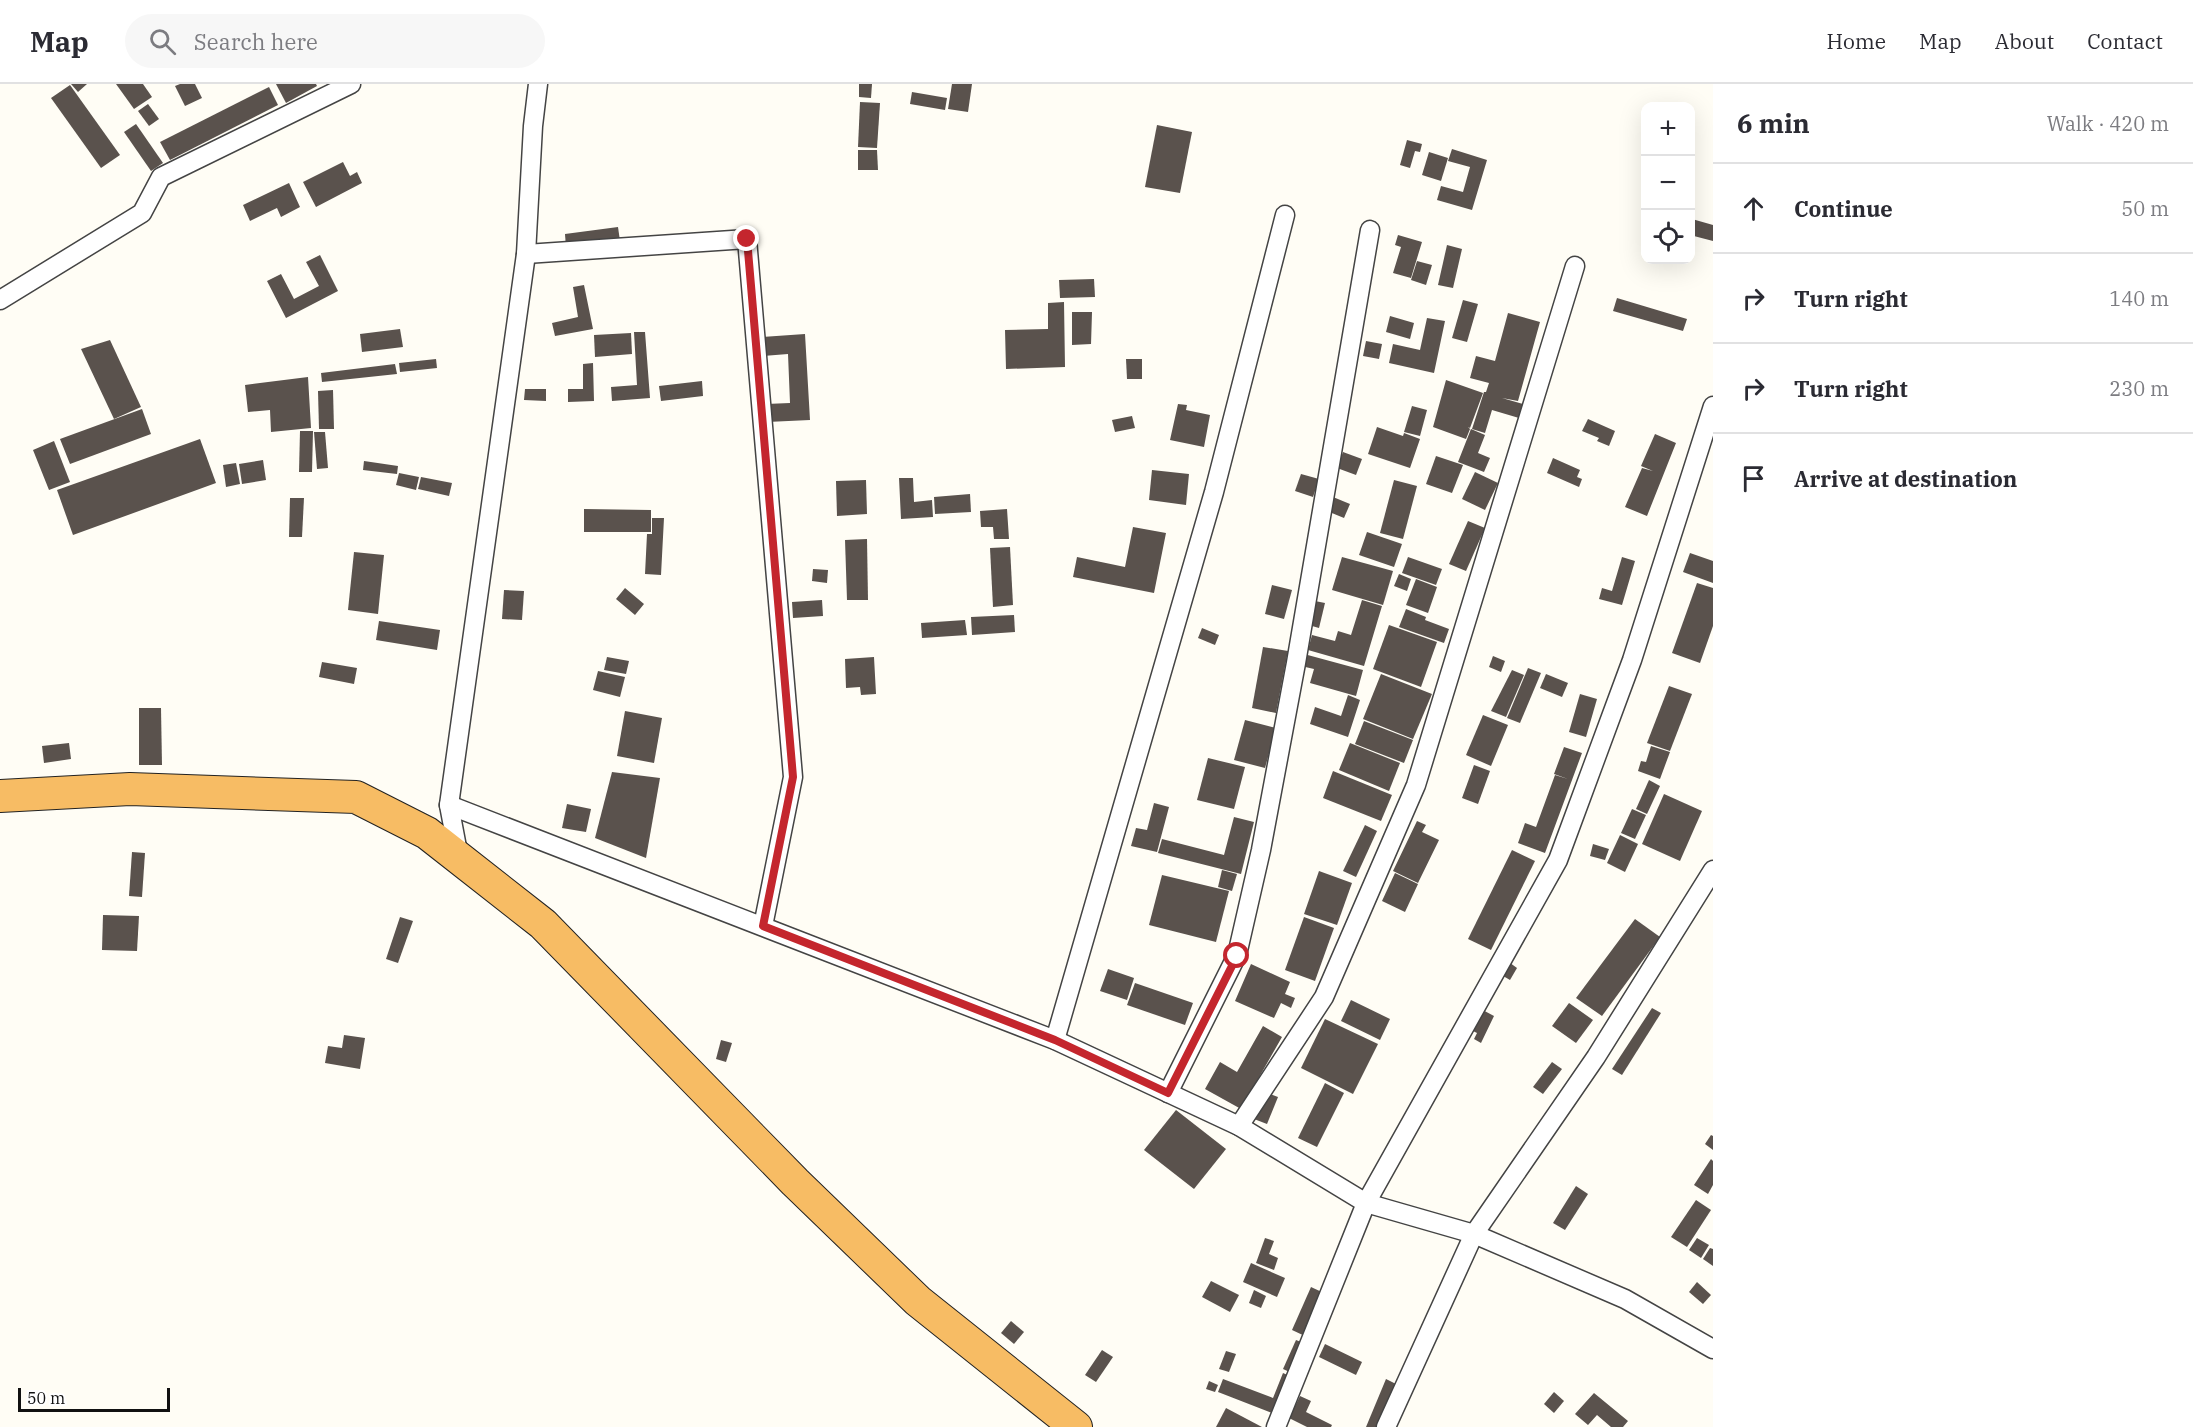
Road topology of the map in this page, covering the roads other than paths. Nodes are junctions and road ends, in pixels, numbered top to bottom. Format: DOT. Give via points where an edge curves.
graph roads {
  1 [pos="351,84"];
  2 [pos="538,84"];
  3 [pos="1285,215"];
  4 [pos="1370,230"];
  5 [pos="526,254"];
  6 [pos="1575,266"];
  7 [pos="0,300"];
  8 [pos="1713,406"];
  9 [pos="0,796"];
  10 [pos="449,805"];
  11 [pos="459,858"];
  12 [pos="1713,870"];
  13 [pos="763,926"];
  14 [pos="1055,1040"];
  15 [pos="1168,1093"];
  16 [pos="1239,1126"];
  17 [pos="1366,1203"];
  18 [pos="1474,1234"];
  19 [pos="1713,1348"];
  20 [pos="1076,1427"];
  21 [pos="1276,1427"];
  22 [pos="1386,1427"];
  1 -- 7 [label="street" via="160,177 142,213"];
  2 -- 5 [label="street"];
  3 -- 14 [label="street" via="1214,492"];
  4 -- 15 [label="street" via="1261,850 1237,956"];
  5 -- 10 [label="street"];
  5 -- 13 [label="street" via="747,239 793,777"];
  6 -- 16 [label="street" via="1416,785 1324,997"];
  8 -- 17 [label="street" via="1632,660 1558,860"];
  9 -- 11 [label="highway" via="130,789 356,797 427,833"];
  10 -- 11 [label="street"];
  10 -- 13 [label="street"];
  11 -- 20 [label="highway" via="543,924 795,1182 918,1301"];
  12 -- 18 [label="street" via="1596,1057"];
  13 -- 14 [label="street"];
  14 -- 15 [label="street"];
  15 -- 16 [label="street"];
  16 -- 17 [label="street"];
  17 -- 18 [label="street"];
  17 -- 21 [label="street"];
  18 -- 19 [label="street" via="1625,1299"];
  18 -- 22 [label="street"];
}
